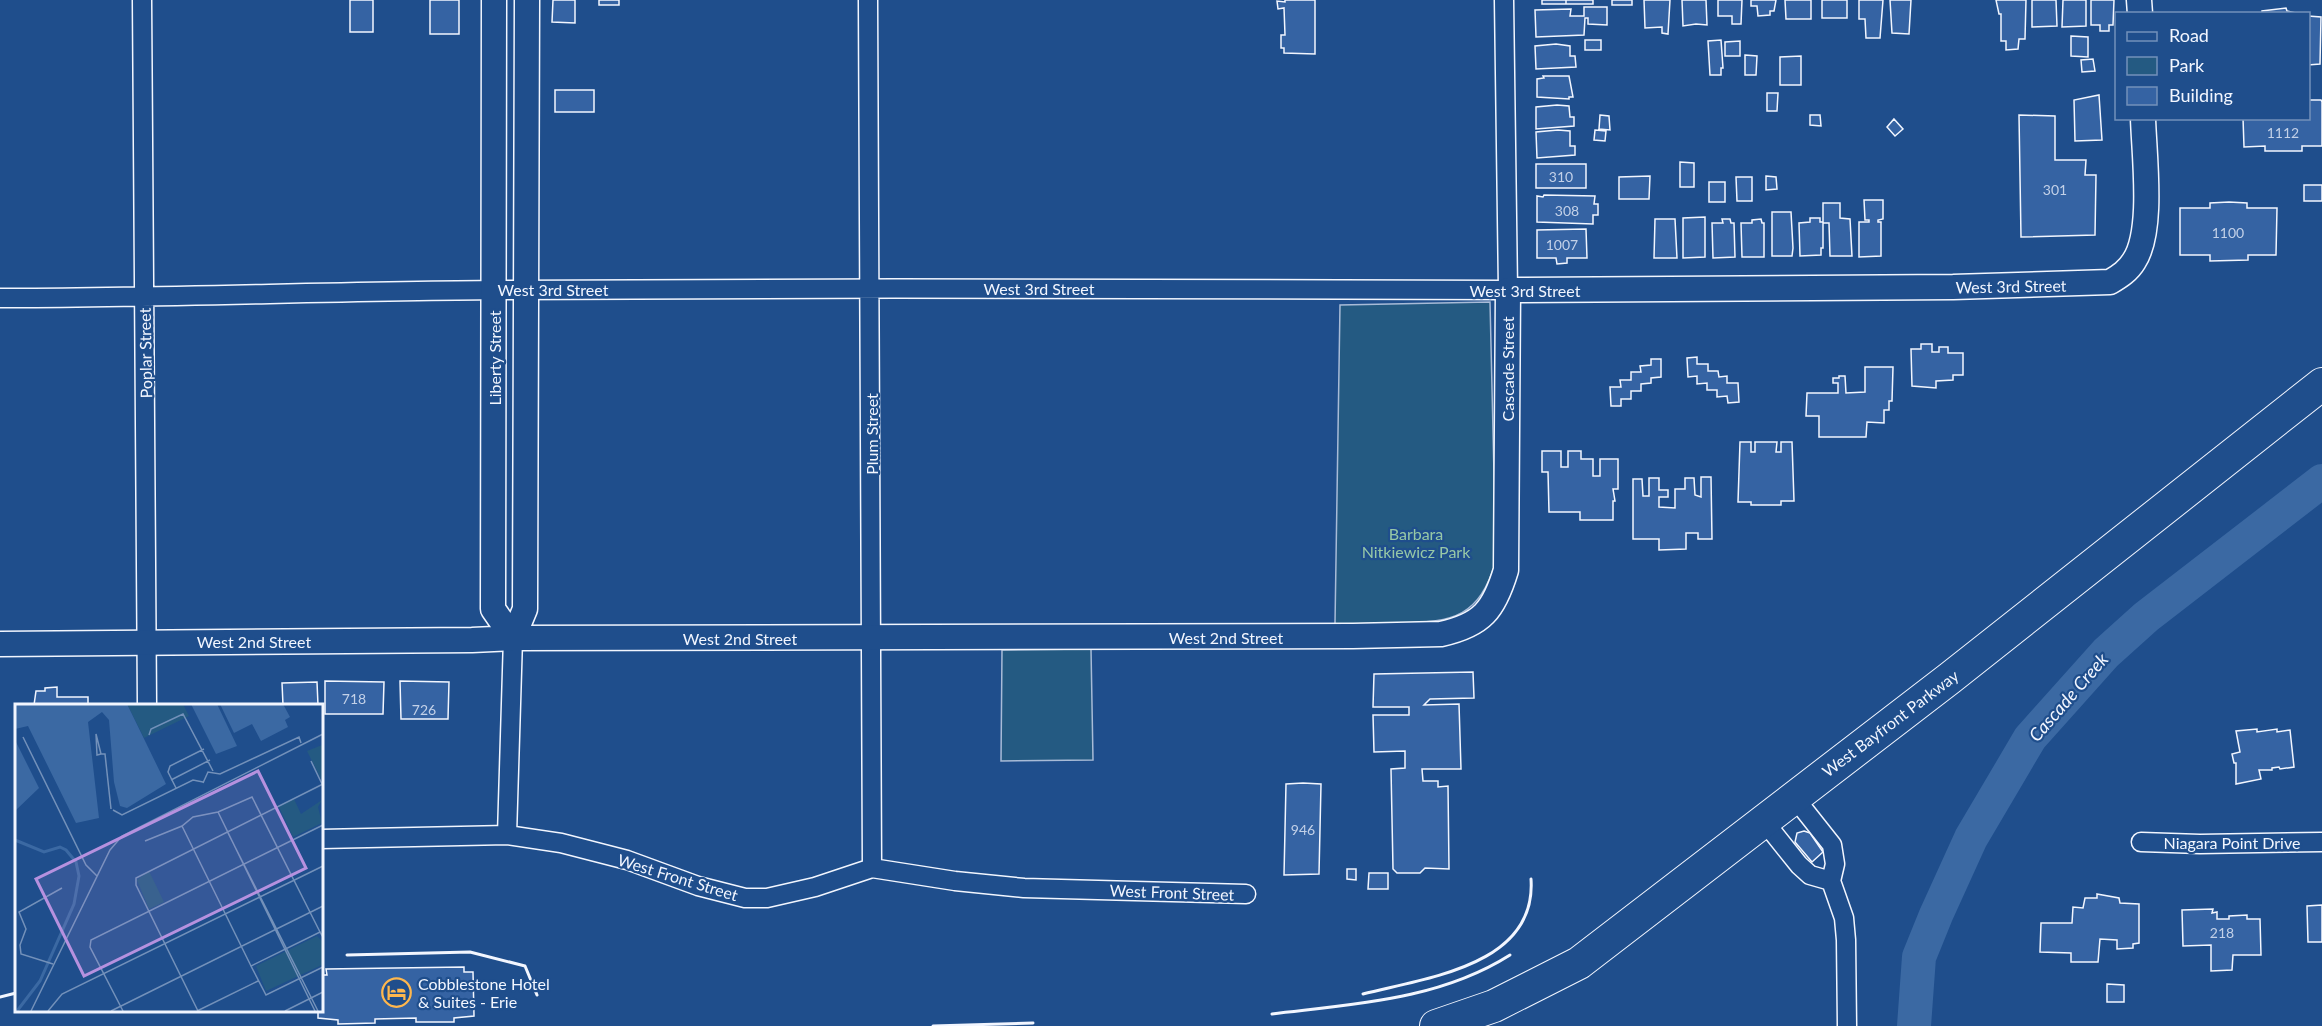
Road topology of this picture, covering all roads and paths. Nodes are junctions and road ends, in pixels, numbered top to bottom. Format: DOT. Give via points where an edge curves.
graph roads {
  1 [pos="142,0"];
  2 [pos="494,0"];
  3 [pos="527,0"];
  4 [pos="868,0"];
  5 [pos="1504,0"];
  6 [pos="2143,120"];
  7 [pos="870,287"];
  8 [pos="494,290"];
  9 [pos="525,290"];
  10 [pos="1508,290"];
  11 [pos="0,298"];
  12 [pos="144,298"];
  13 [pos="2322,384"];
  14 [pos="1478,622"];
  15 [pos="513,638"];
  16 [pos="870,638"];
  17 [pos="146,642"];
  18 [pos="0,644"];
  19 [pos="147,704"];
  20 [pos="1794,796"];
  21 [pos="1763,820"];
  22 [pos="507,835"];
  23 [pos="322,839"];
  24 [pos="2141,842"];
  25 [pos="2322,842"];
  26 [pos="872,868"];
  27 [pos="1831,881"];
  28 [pos="1246,894"];
  29 [pos="1436,1026"];
  30 [pos="1847,1026"];
  1 -- 12 [label="street, Poplar Street"];
  2 -- 8 [label="street, Liberty Street"];
  3 -- 9 [label="street, Liberty Street"];
  4 -- 7 [label="street, Plum Street"];
  5 -- 10 [label="street, Cascade Street"];
  6 -- 10 [label="street, West 3rd Street" via="2142,244 2125,273 2110,282"];
  7 -- 9 [label="street, West 3rd Street"];
  7 -- 10 [label="street, West 3rd Street"];
  7 -- 16 [label="street, Plum Street"];
  8 -- 9 [label="street, West 3rd Street"];
  8 -- 12 [label="street, West 3rd Street"];
  8 -- 15 [label="street, Liberty Street" via="493,609"];
  9 -- 15 [label="street, Liberty Street" via="525,609"];
  10 -- 14 [label="street, Cascade Street" via="1508,557 1497,593"];
  11 -- 12 [label="street, West 3rd Street"];
  12 -- 17 [label="street, Poplar Street"];
  13 -- 20 [label="highway, West Bayfront Parkway"];
  14 -- 16 [label="street, West 2nd Street" via="1441,634"];
  15 -- 16 [label="street, West 2nd Street"];
  15 -- 17 [label="street, West 2nd Street"];
  15 -- 22 [label="street, Liberty Street"];
  16 -- 26 [label="street, Plum Street"];
  17 -- 18 [label="street, West 2nd Street"];
  17 -- 19 [label="street, Poplar Street"];
  20 -- 21 [label="highway, West Bayfront Parkway"];
  20 -- 27 [label="street" via="1832,845 1835,864"];
  21 -- 27 [label="street" via="1810,875"];
  21 -- 29 [label="highway, West Bayfront Parkway" via="1579,963 1510,999"];
  22 -- 23 [label="street, West Front Street"];
  22 -- 26 [label="street, West Front Street" via="561,843 627,860 745,898 767,898 815,888"];
  24 -- 25 [label="street, Niagara Point Drive"];
  26 -- 28 [label="street, West Front Street" via="1024,888"];
  27 -- 30 [label="street" via="1844,918"];
}
